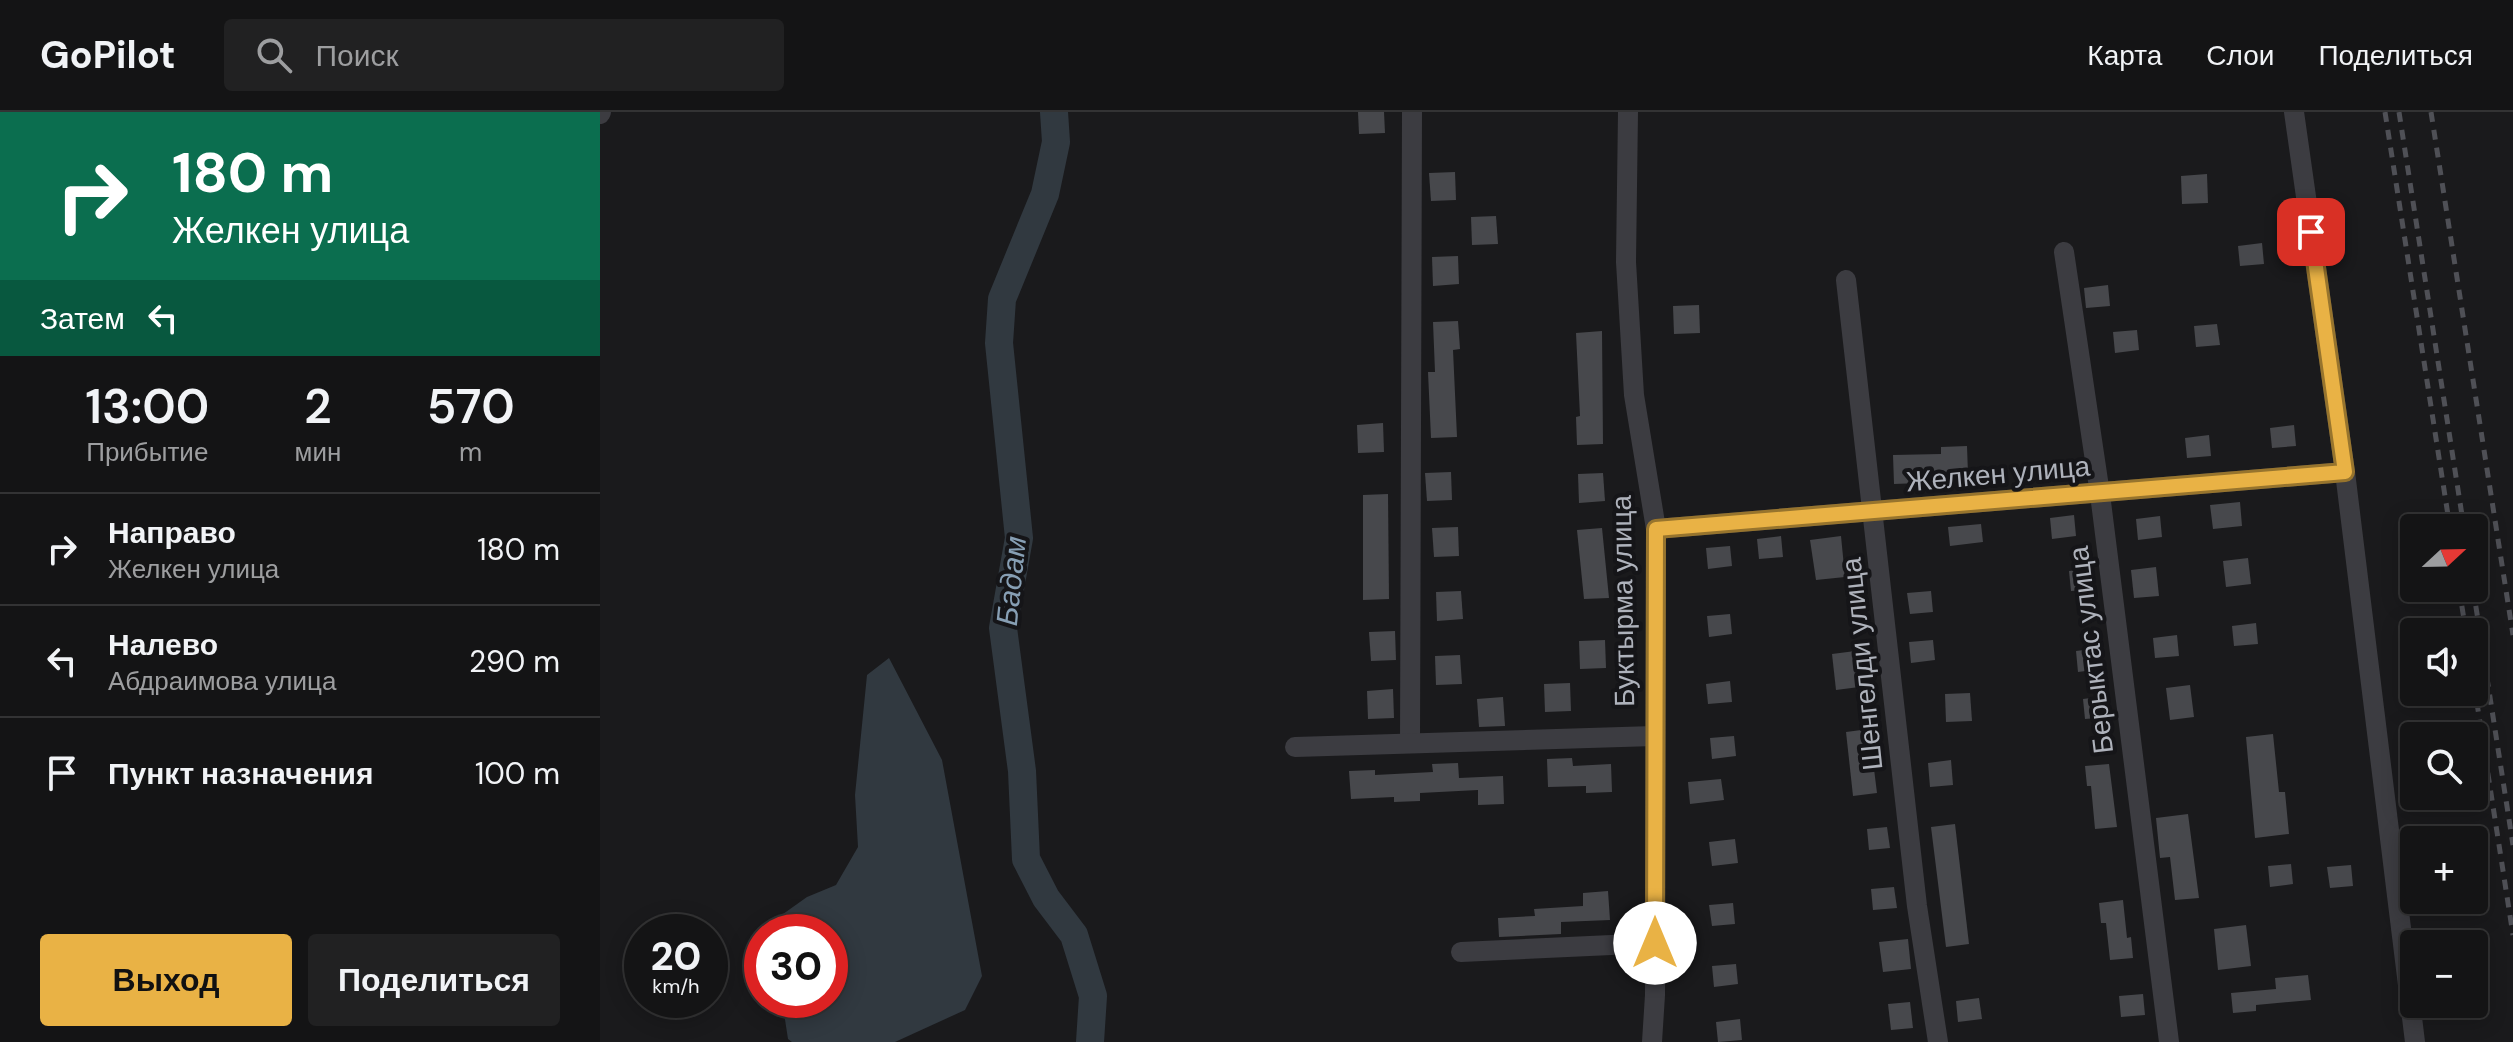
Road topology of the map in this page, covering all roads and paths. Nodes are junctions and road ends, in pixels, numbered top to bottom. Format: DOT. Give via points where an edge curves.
graph roads {
  1 [pos="1412,112"];
  2 [pos="1628,112"];
  3 [pos="2294,112"];
  4 [pos="2064,252"];
  5 [pos="1846,280"];
  6 [pos="2345,472"];
  7 [pos="2100,494"];
  8 [pos="1873,512"];
  9 [pos="1656,529"];
  10 [pos="1654,736"];
  11 [pos="1410,743"];
  12 [pos="1295,747"];
  13 [pos="1655,943"];
  14 [pos="1461,952"];
  15 [pos="1652,1042"];
  16 [pos="1938,1042"];
  17 [pos="2169,1042"];
  18 [pos="2415,1042"];
  1 -- 11 [label="street"];
  2 -- 9 [label="street, Буктырма улица" via="1626,262 1634,395"];
  3 -- 6 [label="street"];
  4 -- 7 [label="street, Берыктас улица"];
  5 -- 8 [label="street, Шенгелди улица"];
  6 -- 7 [label="street, Желкен улица"];
  6 -- 18 [label="street"];
  7 -- 8 [label="street, Желкен улица"];
  7 -- 17 [label="street, Берыктас улица"];
  8 -- 9 [label="street, Желкен улица"];
  8 -- 16 [label="street, Шенгелди улица" via="1917,906"];
  9 -- 10 [label="street, Буктырма улица"];
  10 -- 11 [label="street"];
  10 -- 13 [label="street, Буктырма улица"];
  11 -- 12 [label="street"];
  13 -- 14 [label="street"];
  13 -- 15 [label="street, Буктырма улица"];
}
